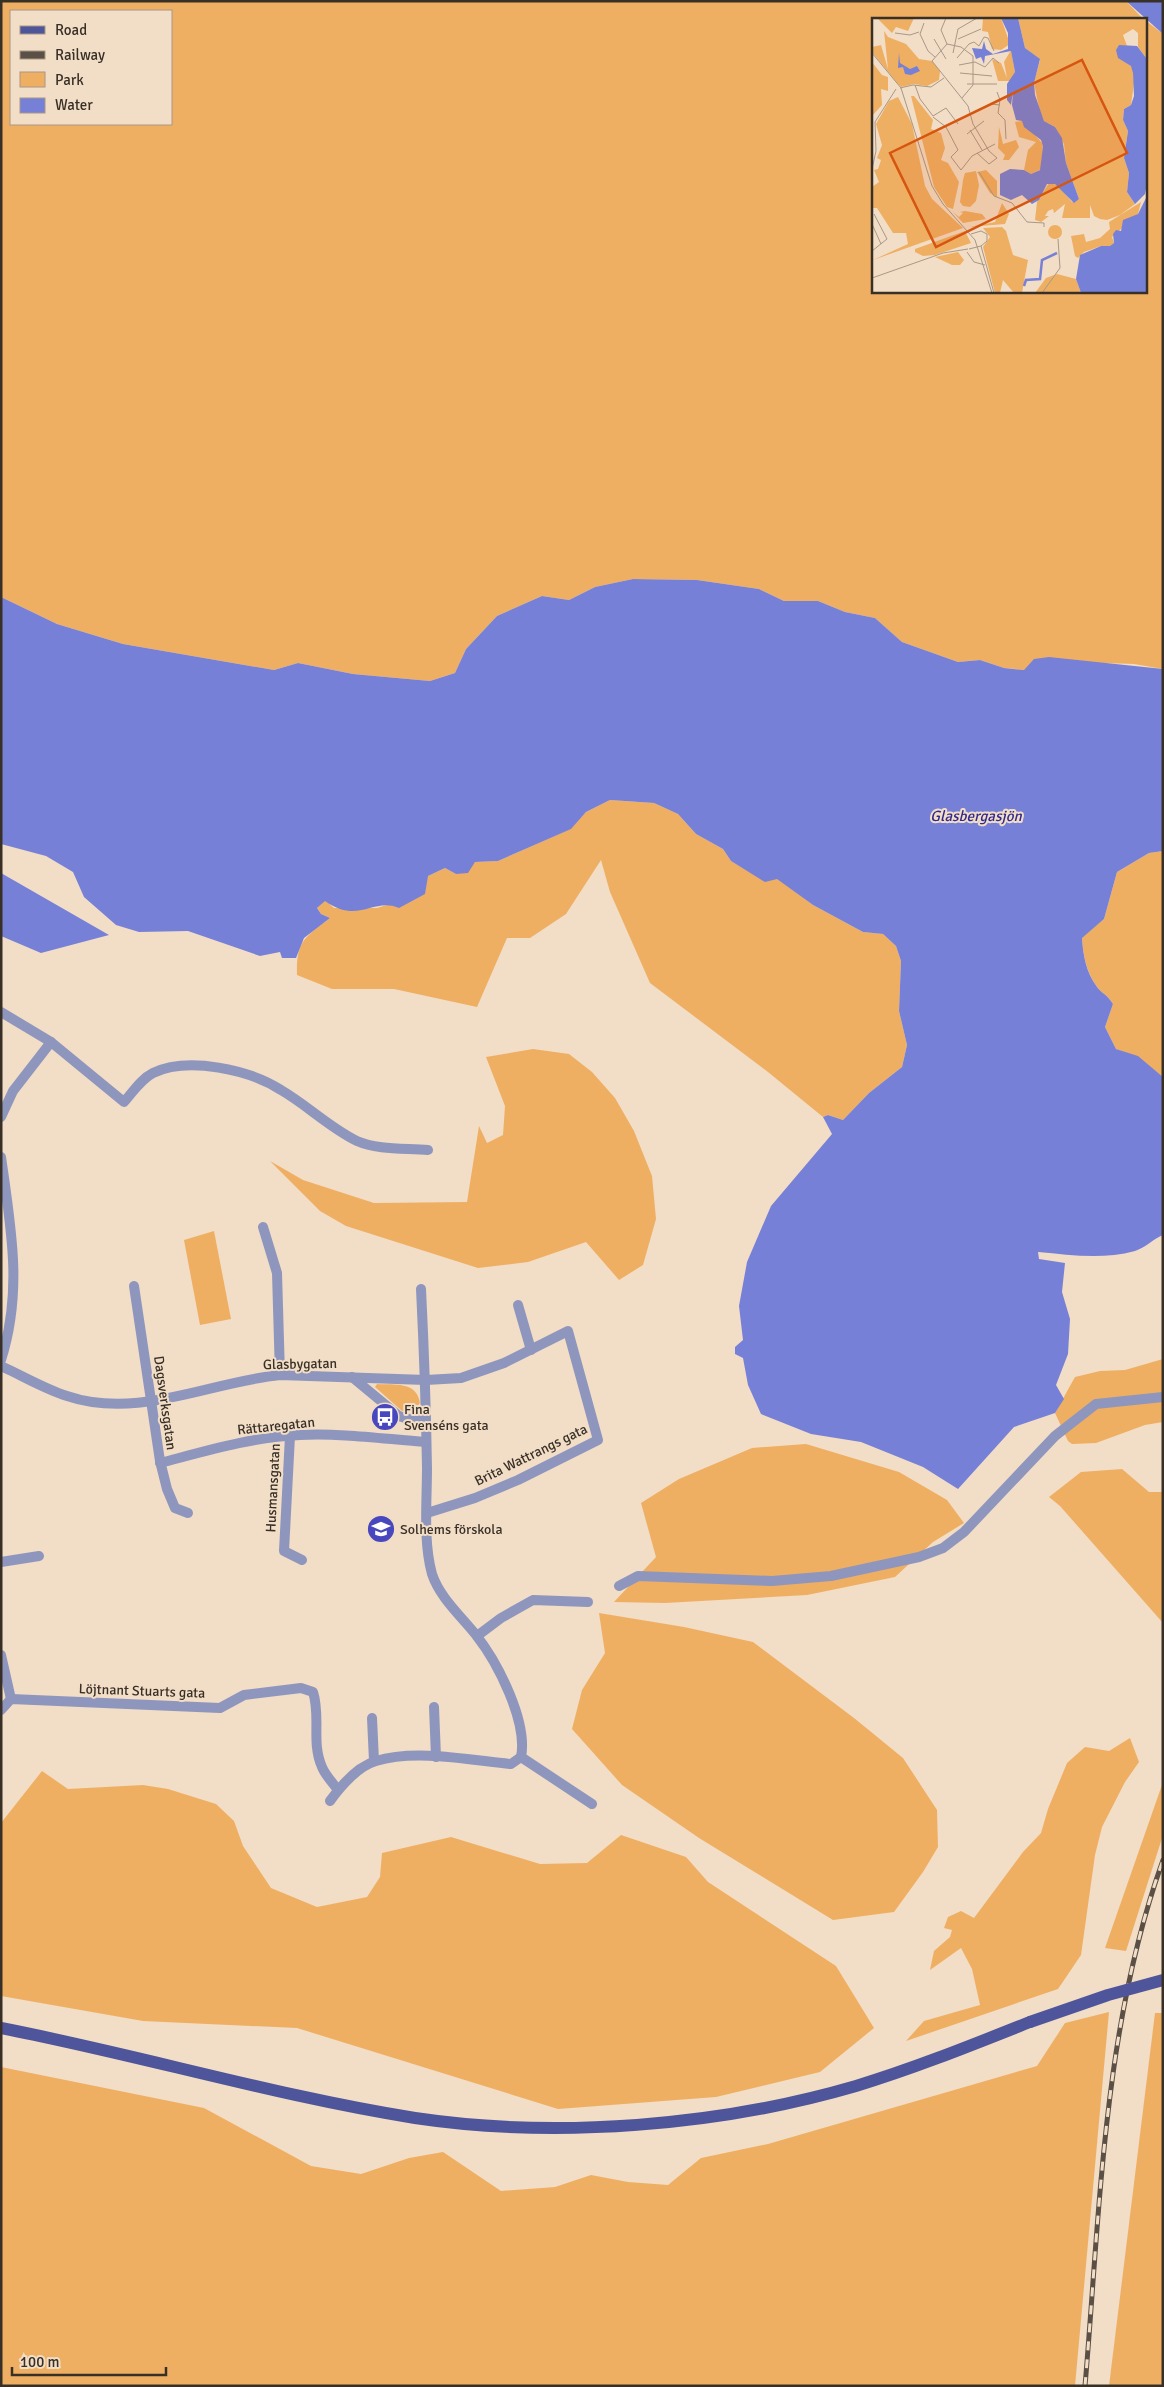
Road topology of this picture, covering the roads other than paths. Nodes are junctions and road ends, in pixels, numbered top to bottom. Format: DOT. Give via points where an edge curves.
graph roads {
  1 [pos="1,1012"];
  2 [pos="51,1042"];
  3 [pos="1,1117"];
  4 [pos="428,1150"];
  5 [pos="1,1157"];
  6 [pos="263,1227"];
  7 [pos="134,1286"];
  8 [pos="421,1290"];
  9 [pos="518,1305"];
  10 [pos="568,1331"];
  11 [pos="531,1350"];
  12 [pos="1,1360"];
  13 [pos="1,1366"];
  14 [pos="280,1376"];
  15 [pos="352,1377"];
  16 [pos="426,1380"];
  17 [pos="1163,1397"];
  18 [pos="150,1402"];
  19 [pos="426,1418"];
  20 [pos="290,1436"];
  21 [pos="426,1442"];
  22 [pos="160,1463"];
  23 [pos="188,1513"];
  24 [pos="427,1513"];
  25 [pos="39,1556"];
  26 [pos="302,1560"];
  27 [pos="1,1562"];
  28 [pos="620,1586"];
  29 [pos="588,1602"];
  30 [pos="478,1636"];
  31 [pos="1,1655"];
  32 [pos="11,1700"];
  33 [pos="434,1707"];
  34 [pos="1,1710"];
  35 [pos="372,1718"];
  36 [pos="436,1757"];
  37 [pos="521,1757"];
  38 [pos="374,1761"];
  39 [pos="338,1790"];
  40 [pos="330,1801"];
  41 [pos="592,1804"];
  42 [pos="1163,1980"];
  43 [pos="1,2028"];
  1 -- 2 [label="street"];
  2 -- 3 [label="street" via="13,1091"];
  2 -- 4 [label="street" via="124,1102 148,1076 160,1070 183,1067 224,1069 274,1085 361,1142"];
  5 -- 12 [label="street" via="11,1222 15,1280 12,1318"];
  6 -- 14 [label="street" via="277,1273"];
  7 -- 18 [label="street, Dagsverksgatan"];
  8 -- 16 [label="street"];
  9 -- 11 [label="street"];
  10 -- 11 [label="street, Glasbygatan"];
  10 -- 24 [label="street, Brita Wattrangs gata" via="598,1440 492,1491"];
  11 -- 16 [label="street, Glasbygatan" via="476,1374"];
  13 -- 18 [label="street, Glasbygatan" via="67,1396 115,1404"];
  14 -- 15 [label="street, Glasbygatan"];
  14 -- 18 [label="street, Glasbygatan" via="260,1377"];
  15 -- 16 [label="street, Glasbygatan"];
  15 -- 19 [label="street" via="398,1416"];
  16 -- 19 [label="street"];
  17 -- 28 [label="street" via="1096,1404 1055,1436 964,1532 943,1548 919,1557 831,1576 772,1581 638,1576"];
  18 -- 22 [label="street, Dagsverksgatan"];
  19 -- 21 [label="street"];
  20 -- 21 [label="street, Rättaregatan" via="325,1434"];
  20 -- 22 [label="street, Rättaregatan" via="252,1440"];
  20 -- 26 [label="street, Husmansgatan" via="284,1551"];
  21 -- 24 [label="street"];
  22 -- 23 [label="street, Dagsverksgatan" via="175,1508"];
  24 -- 30 [label="street" via="432,1574 446,1600"];
  25 -- 27 [label="street"];
  29 -- 30 [label="street" via="534,1600"];
  30 -- 37 [label="street" via="498,1670 518,1718"];
  31 -- 32 [label="street"];
  32 -- 34 [label="street"];
  32 -- 39 [label="street, Löjtnant Stuarts gata" via="220,1708 244,1695 301,1688 313,1692 318,1705 316,1741 321,1766"];
  33 -- 36 [label="street"];
  35 -- 38 [label="street"];
  36 -- 37 [label="street" via="511,1764"];
  36 -- 38 [label="street" via="403,1756"];
  37 -- 41 [label="street"];
  38 -- 39 [label="street"];
  39 -- 40 [label="street"];
  42 -- 43 [label="main road, bridge" via="1030,2022 905,2071 808,2098 703,2118 588,2127 418,2118 250,2086"];
}
